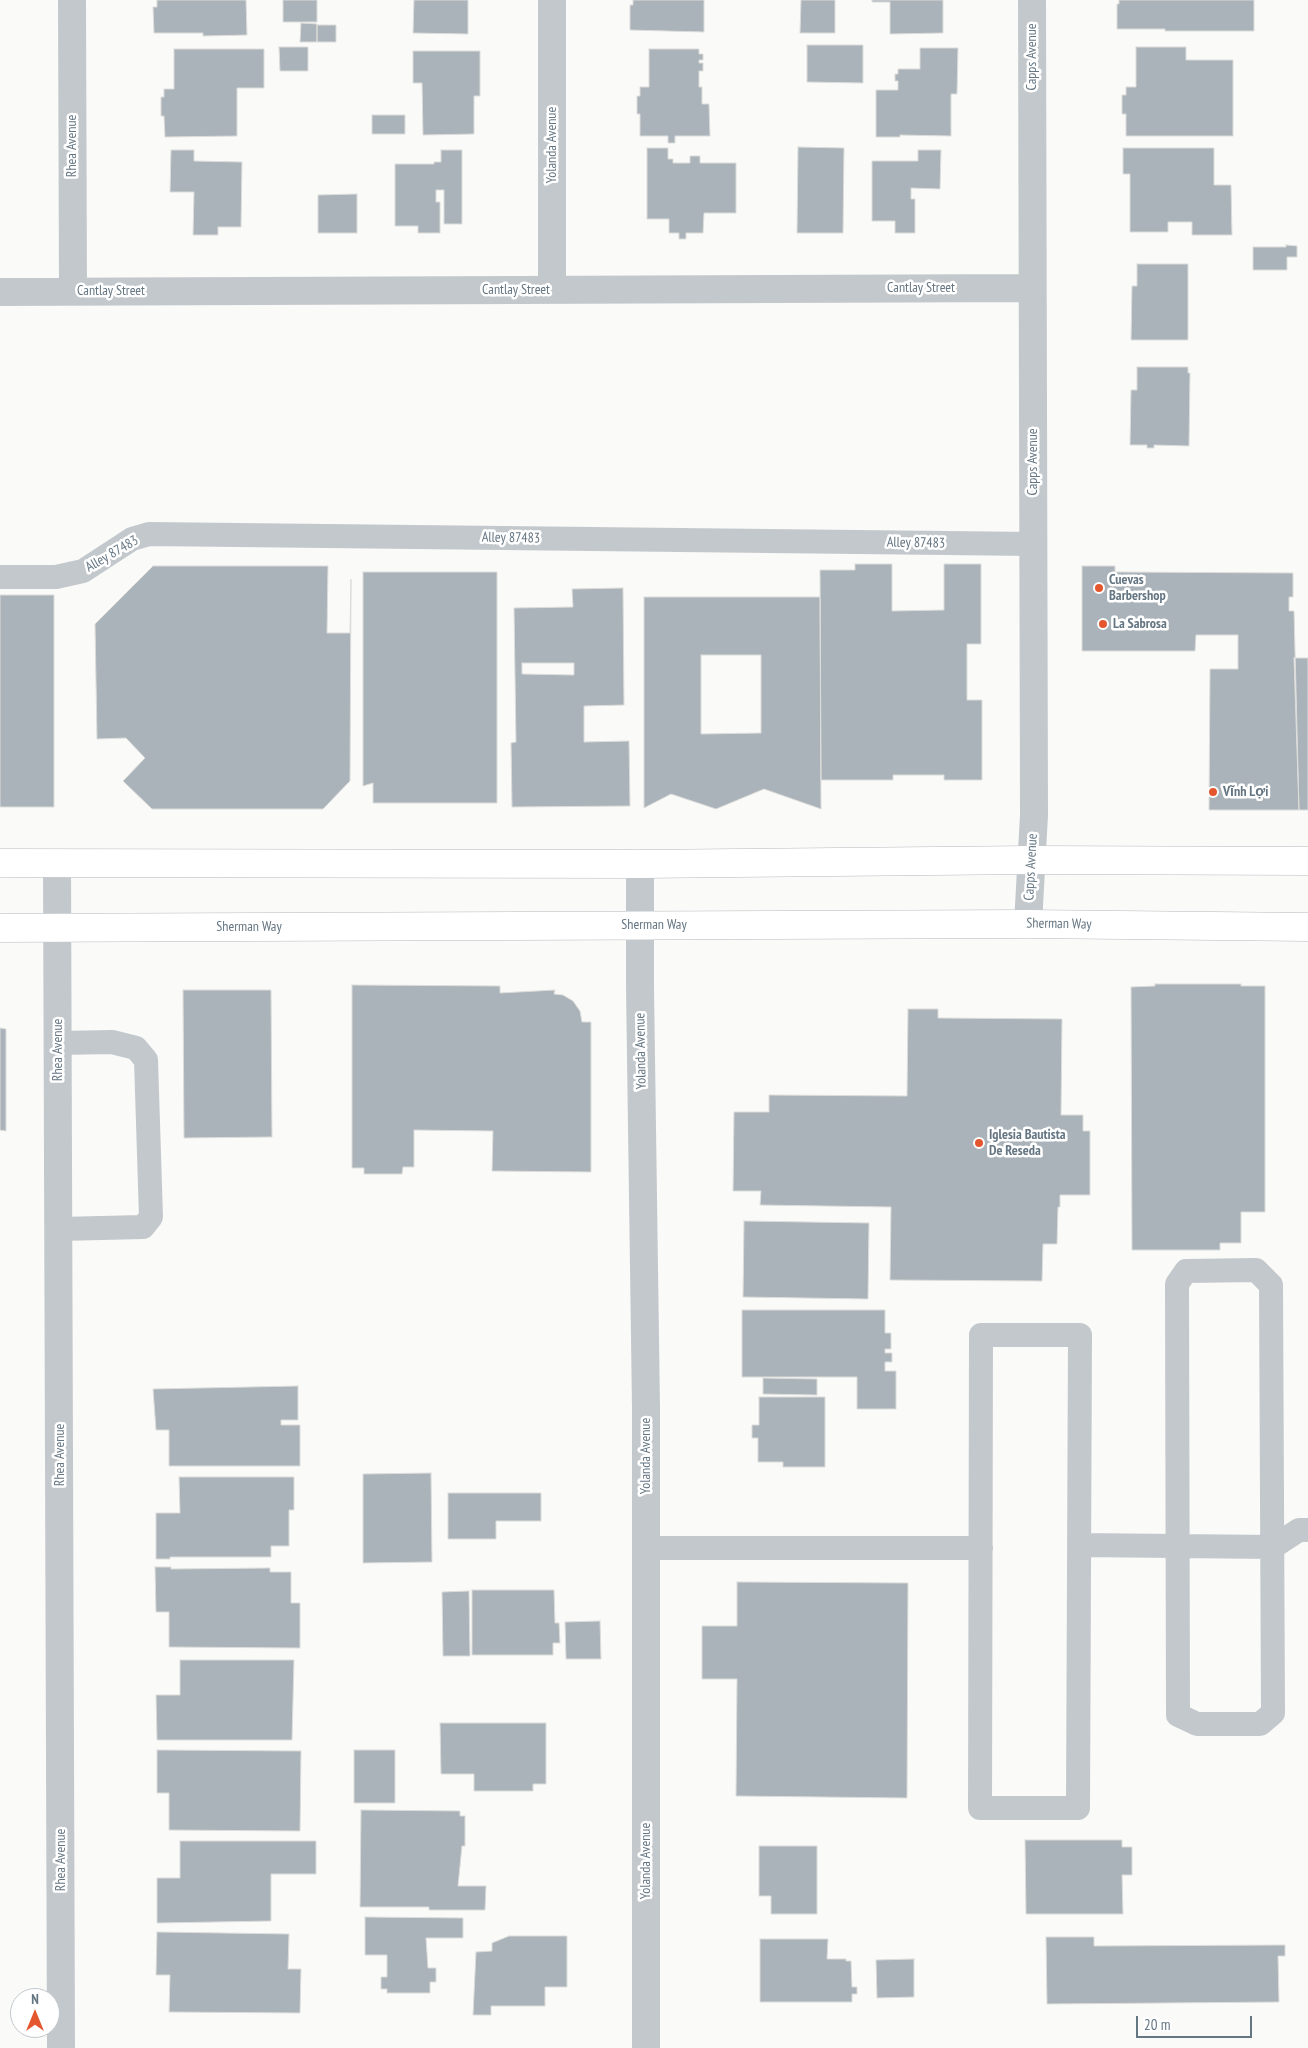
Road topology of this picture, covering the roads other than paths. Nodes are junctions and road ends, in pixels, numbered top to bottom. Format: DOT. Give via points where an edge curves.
graph roads {
  1 [pos="72,0"];
  2 [pos="552,0"];
  3 [pos="1032,0"];
  4 [pos="1032,288"];
  5 [pos="552,290"];
  6 [pos="73,291"];
  7 [pos="0,292"];
  8 [pos="1034,544"];
  9 [pos="0,577"];
  10 [pos="1031,860"];
  11 [pos="1308,861"];
  12 [pos="0,863"];
  13 [pos="57,863"];
  14 [pos="640,864"];
  15 [pos="1028,924"];
  16 [pos="639,925"];
  17 [pos="1308,927"];
  18 [pos="0,928"];
  19 [pos="58,928"];
  20 [pos="58,1043"];
  21 [pos="59,1229"];
  22 [pos="1308,1530"];
  23 [pos="1079,1545"];
  24 [pos="1177,1546"];
  25 [pos="1273,1546"];
  26 [pos="646,1548"];
  27 [pos="981,1548"];
  28 [pos="61,2048"];
  29 [pos="646,2048"];
  1 -- 6 [label="street, Rhea Avenue"];
  2 -- 5 [label="street, Yolanda Avenue"];
  3 -- 4 [label="street, Capps Avenue"];
  4 -- 5 [label="street, Cantlay Street"];
  4 -- 8 [label="street, Capps Avenue"];
  5 -- 6 [label="street, Cantlay Street"];
  6 -- 7 [label="street, Cantlay Street"];
  8 -- 9 [label="lane, Alley 87483" via="149,534 132,539 83,571 56,577"];
  8 -- 10 [label="street, Capps Avenue" via="1034,815"];
  10 -- 11 [label="main road"];
  10 -- 14 [label="main road"];
  10 -- 15 [label="street, Capps Avenue"];
  12 -- 13 [label="main road"];
  13 -- 14 [label="main road"];
  13 -- 19 [label="street, Rhea Avenue"];
  14 -- 16 [label="street, Yolanda Avenue"];
  15 -- 16 [label="main road, Sherman Way"];
  15 -- 17 [label="main road, Sherman Way"];
  16 -- 19 [label="main road, Sherman Way"];
  16 -- 26 [label="street, Yolanda Avenue"];
  18 -- 19 [label="main road, Sherman Way"];
  19 -- 20 [label="street, Rhea Avenue"];
  20 -- 21 [label="street, Rhea Avenue"];
  20 -- 21 [label="lane" via="112,1042 136,1048 146,1060 151,1218 143,1227"];
  21 -- 28 [label="street, Rhea Avenue"];
  22 -- 25 [label="lane" via="1299,1530"];
  23 -- 24 [label="lane"];
  23 -- 27 [label="lane" via="1080,1335 981,1335"];
  23 -- 27 [label="lane" via="1078,1808 980,1808"];
  24 -- 25 [label="lane"];
  24 -- 25 [label="lane" via="1178,1715 1197,1724 1260,1724 1273,1713"];
  24 -- 25 [label="lane" via="1176,1284 1186,1271 1256,1270 1271,1285"];
  26 -- 27 [label="lane"];
  26 -- 29 [label="street, Yolanda Avenue"];
}
